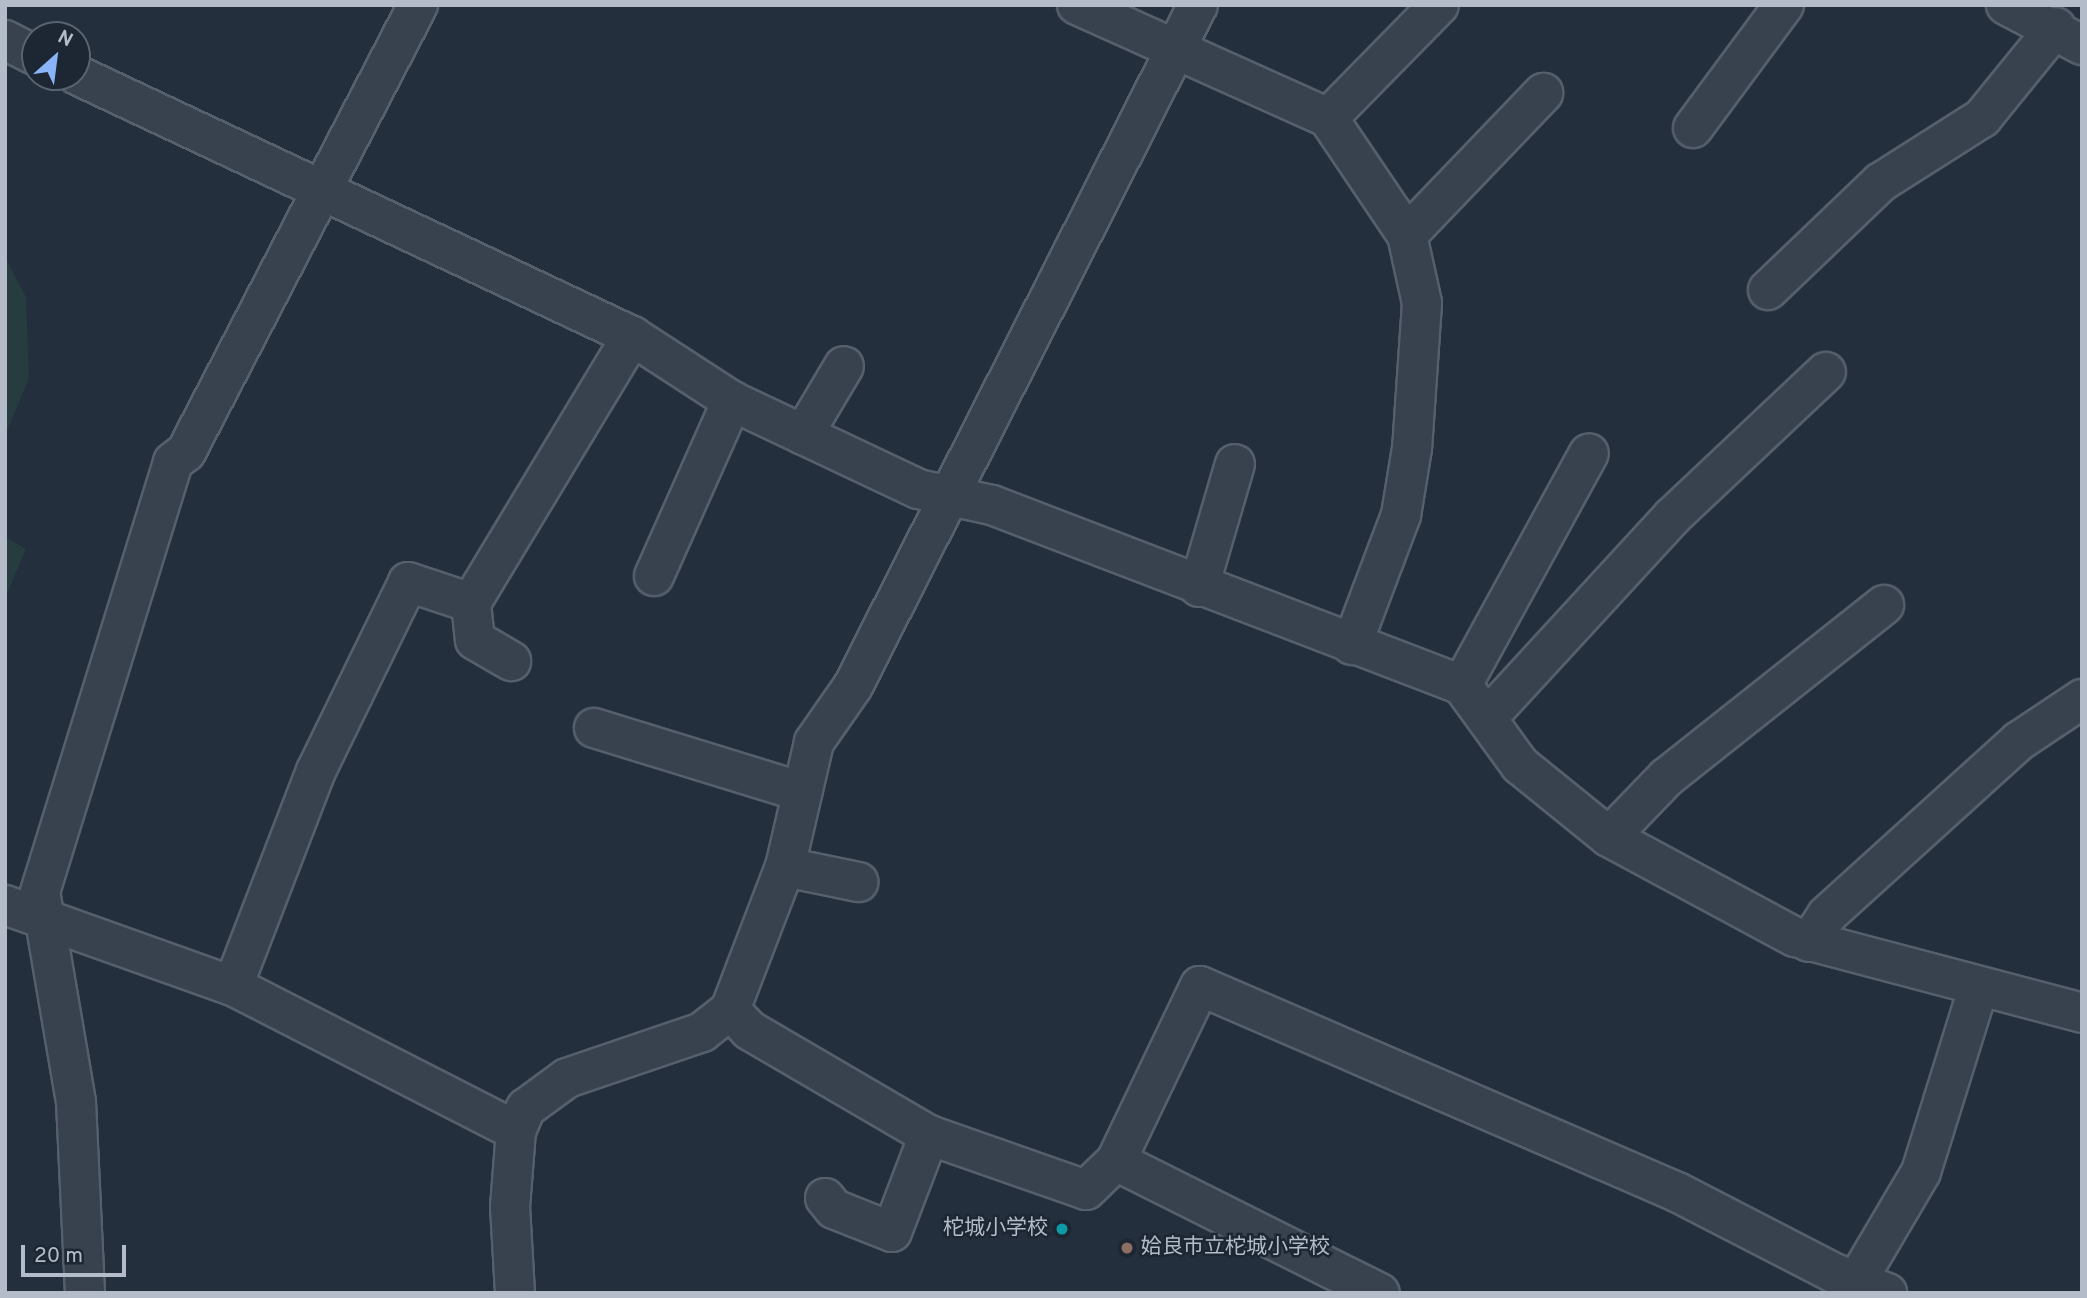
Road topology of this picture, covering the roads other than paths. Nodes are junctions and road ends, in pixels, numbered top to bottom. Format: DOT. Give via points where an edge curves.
graph roads {
  1 [pos="418,5"];
  2 [pos="1077,5"];
  3 [pos="1198,5"];
  4 [pos="1439,5"];
  5 [pos="1784,5"];
  6 [pos="2006,5"];
  7 [pos="2069,36"];
  8 [pos="5,40"];
  9 [pos="21,48"];
  10 [pos="1177,49"];
  11 [pos="91,82"];
  12 [pos="1543,93"];
  13 [pos="1328,118"];
  14 [pos="1693,128"];
  15 [pos="316,192"];
  16 [pos="1407,235"];
  17 [pos="1768,290"];
  18 [pos="632,336"];
  19 [pos="844,366"];
  20 [pos="1826,372"];
  21 [pos="732,401"];
  22 [pos="803,435"];
  23 [pos="1590,453"];
  24 [pos="1235,464"];
  25 [pos="949,494"];
  26 [pos="654,576"];
  27 [pos="1199,587"];
  28 [pos="471,603"];
  29 [pos="1884,605"];
  30 [pos="1352,645"];
  31 [pos="511,661"];
  32 [pos="1462,685"];
  33 [pos="2082,699"];
  34 [pos="1488,717"];
  35 [pos="594,728"];
  36 [pos="802,792"];
  37 [pos="1609,837"];
  38 [pos="785,867"];
  39 [pos="858,882"];
  40 [pos="5,905"];
  41 [pos="46,920"];
  42 [pos="1809,943"];
  43 [pos="233,986"];
  44 [pos="1978,989"];
  45 [pos="730,1010"];
  46 [pos="2082,1013"];
  47 [pos="516,1131"];
  48 [pos="929,1135"];
  49 [pos="1116,1161"];
  50 [pos="825,1198"];
  51 [pos="1846,1285"];
  52 [pos="86,1293"];
  53 [pos="515,1293"];
  54 [pos="1380,1293"];
  1 -- 15 [label="street"];
  2 -- 10 [label="street"];
  3 -- 10 [label="street"];
  4 -- 13 [label="street"];
  5 -- 14 [label="street"];
  6 -- 7 [label="street"];
  7 -- 17 [label="street" via="1982,118 1881,182"];
  8 -- 9 [label="street"];
  10 -- 13 [label="street"];
  10 -- 25 [label="street"];
  11 -- 15 [label="street"];
  12 -- 16 [label="street"];
  13 -- 16 [label="street"];
  15 -- 18 [label="street"];
  15 -- 41 [label="street" via="186,452 173,462 40,892"];
  16 -- 30 [label="street" via="1422,303 1412,448 1401,516"];
  18 -- 21 [label="street"];
  18 -- 28 [label="street"];
  19 -- 22 [label="street"];
  20 -- 34 [label="street" via="1673,516"];
  21 -- 22 [label="street"];
  21 -- 26 [label="street"];
  22 -- 25 [label="street" via="918,489"];
  23 -- 32 [label="street"];
  24 -- 27 [label="street"];
  25 -- 27 [label="street"];
  25 -- 36 [label="street" via="853,686 814,742"];
  27 -- 30 [label="street"];
  28 -- 31 [label="street" via="475,640"];
  28 -- 43 [label="street" via="408,582 316,771"];
  29 -- 37 [label="street" via="1667,778"];
  30 -- 32 [label="street"];
  32 -- 34 [label="street"];
  33 -- 42 [label="street" via="2019,741 1827,915"];
  34 -- 37 [label="street" via="1520,765"];
  35 -- 36 [label="street"];
  36 -- 38 [label="street"];
  37 -- 42 [label="street"];
  38 -- 39 [label="street"];
  38 -- 45 [label="street"];
  40 -- 41 [label="street"];
  41 -- 43 [label="street"];
  41 -- 52 [label="street" via="76,1102"];
  42 -- 44 [label="street"];
  43 -- 47 [label="street"];
  44 -- 46 [label="street"];
  44 -- 51 [label="street" via="1920,1172"];
  45 -- 47 [label="street" via="702,1032 568,1077 526,1108"];
  45 -- 48 [label="street" via="748,1030"];
  47 -- 53 [label="street" via="510,1207"];
  48 -- 49 [label="street" via="1086,1190"];
  48 -- 50 [label="street" via="892,1232 834,1209"];
  49 -- 51 [label="street" via="1200,986 1677,1192"];
  49 -- 54 [label="street"];
}
